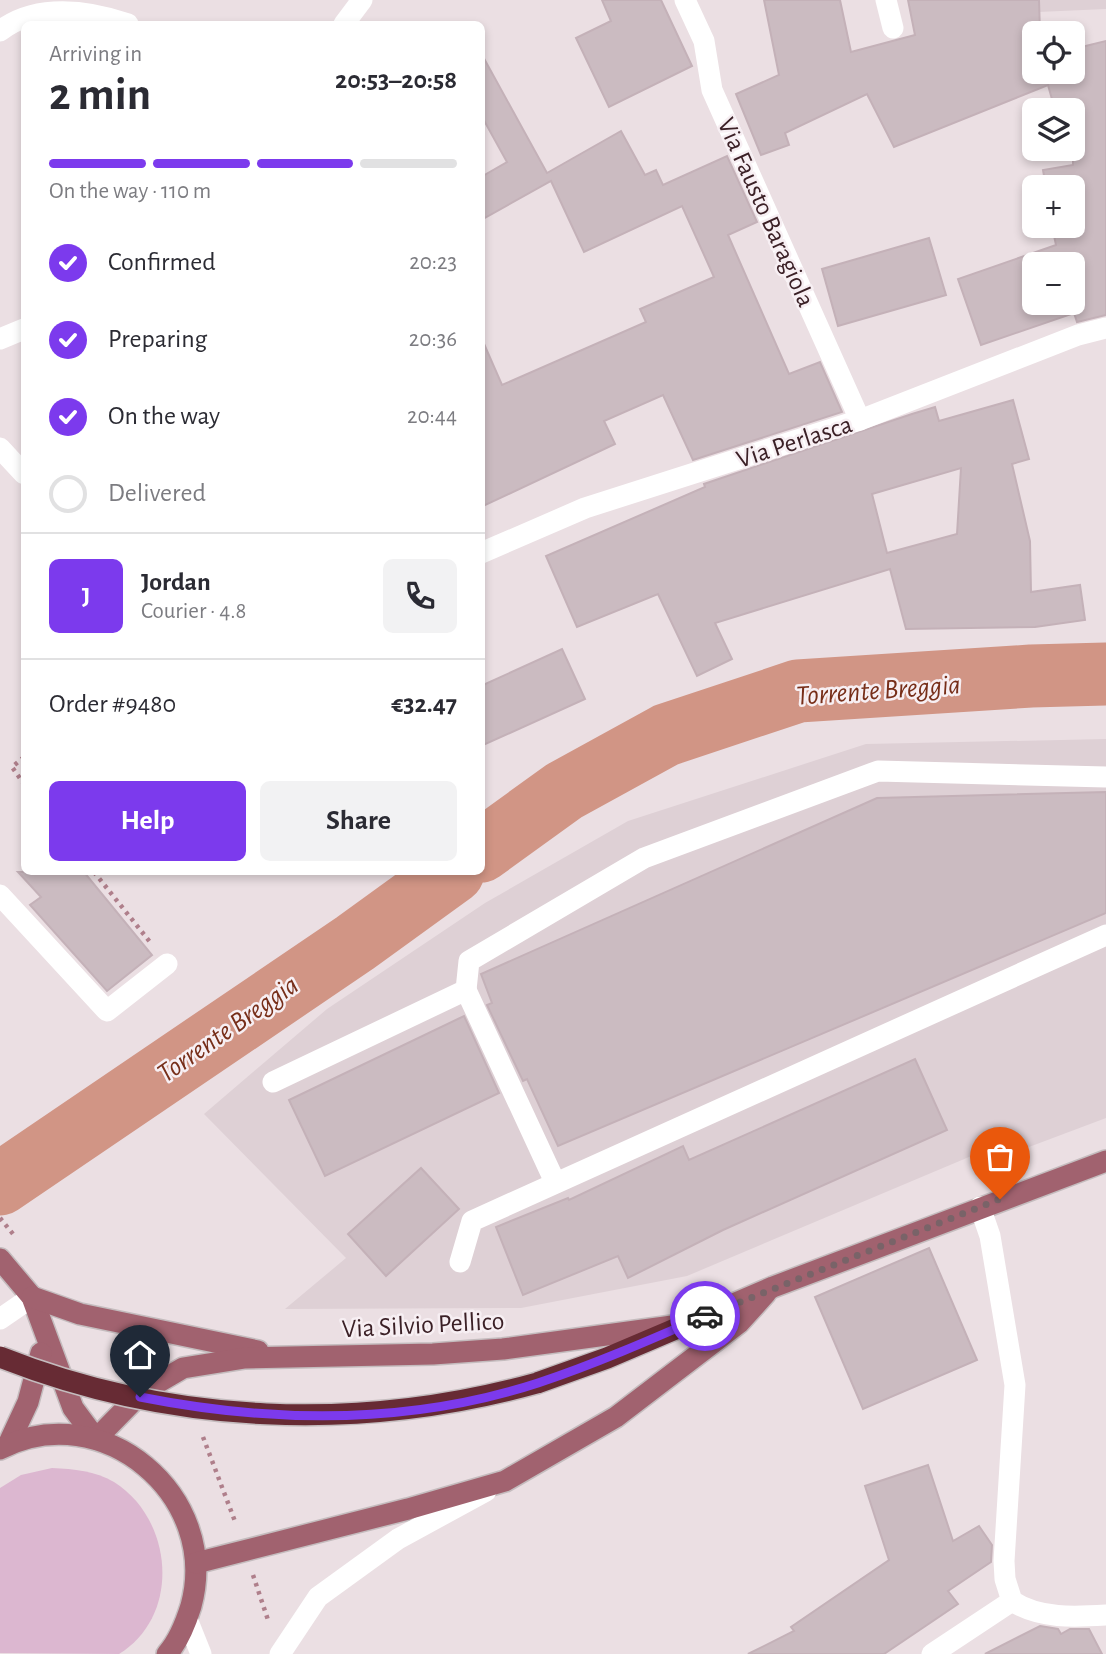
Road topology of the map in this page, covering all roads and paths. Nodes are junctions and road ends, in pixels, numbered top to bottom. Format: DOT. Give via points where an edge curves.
graph roads {
  1 [pos="362,0"];
  2 [pos="685,0"];
  3 [pos="886,0"];
  4 [pos="113,21"];
  5 [pos="346,21"];
  6 [pos="893,28"];
  7 [pos="0,31"];
  8 [pos="1106,328"];
  9 [pos="21,330"];
  10 [pos="0,340"];
  11 [pos="860,420"];
  12 [pos="0,448"];
  13 [pos="21,471"];
  14 [pos="485,551"];
  15 [pos="21,760"];
  16 [pos="1106,777"];
  17 [pos="21,779"];
  18 [pos="96,875"];
  19 [pos="0,895"];
  20 [pos="1106,935"];
  21 [pos="167,964"];
  22 [pos="466,990"];
  23 [pos="273,1082"];
  24 [pos="1106,1161"];
  25 [pos="555,1182"];
  26 [pos="980,1207"];
  27 [pos="0,1259"];
  28 [pos="460,1262"];
  29 [pos="773,1287"];
  30 [pos="32,1297"];
  31 [pos="0,1320"];
  32 [pos="44,1324"];
  33 [pos="687,1324"];
  34 [pos="0,1356"];
  35 [pos="290,1357"];
  36 [pos="202,1434"];
  37 [pos="96,1439"];
  38 [pos="4,1447"];
  39 [pos="505,1480"];
  40 [pos="245,1551"];
  41 [pos="196,1563"];
  42 [pos="1012,1601"];
  43 [pos="1106,1615"];
  44 [pos="187,1619"];
  45 [pos="271,1628"];
  46 [pos="167,1654"];
  47 [pos="201,1654"];
  48 [pos="280,1654"];
  49 [pos="932,1654"];
  1 -- 5 [label="street"];
  2 -- 11 [label="street, Via Fausto Baragiola" via="704,40 712,90"];
  3 -- 6 [label="street"];
  4 -- 7 [label="street" via="56,10 13,21"];
  8 -- 11 [label="street, Via Perlasca"];
  9 -- 10 [label="street"];
  11 -- 14 [label="street, Via Perlasca" via="584,508"];
  12 -- 13 [label="street"];
  15 -- 17 [label="path" via="12,767"];
  16 -- 22 [label="street" via="877,771 644,858 469,961"];
  18 -- 21 [label="path"];
  19 -- 21 [label="street" via="107,1010"];
  20 -- 25 [label="street"];
  22 -- 23 [label="street"];
  22 -- 25 [label="street"];
  24 -- 26 [label="main road, Via Silvio Pellico"];
  25 -- 28 [label="street" via="472,1221"];
  26 -- 29 [label="main road, Via Silvio Pellico"];
  26 -- 42 [label="street" via="990,1236 1015,1385 1004,1561"];
  27 -- 30 [label="main road"];
  29 -- 33 [label="main road, Via Silvio Pellico"];
  29 -- 39 [label="main road, Via Silvio Pellico" via="739,1322 615,1417"];
  30 -- 31 [label="street"];
  30 -- 32 [label="main road"];
  30 -- 35 [label="main road" via="80,1314"];
  32 -- 37 [label="main road" via="73,1408"];
  32 -- 38 [label="main road" via="41,1365"];
  33 -- 34 [label="highway, bridge" via="537,1383 386,1413 299,1416 216,1410 76,1383"];
  33 -- 35 [label="main road, Via Silvio Pellico" via="492,1350"];
  35 -- 37 [label="main road, Via Silvio Pellico" via="183,1368 142,1392"];
  36 -- 40 [label="path"];
  37 -- 38 [label="main road" via="57,1434"];
  37 -- 41 [label="main road" via="124,1451 157,1475 180,1505"];
  39 -- 40 [label="main road, Via Silvio Pellico"];
  39 -- 48 [label="street" via="398,1539 318,1597"];
  40 -- 41 [label="main road, Via Silvio Pellico"];
  40 -- 45 [label="path"];
  41 -- 44 [label="main road"];
  42 -- 43 [label="street" via="1046,1613"];
  42 -- 49 [label="street"];
  44 -- 46 [label="main road"];
  44 -- 47 [label="street"];
}
